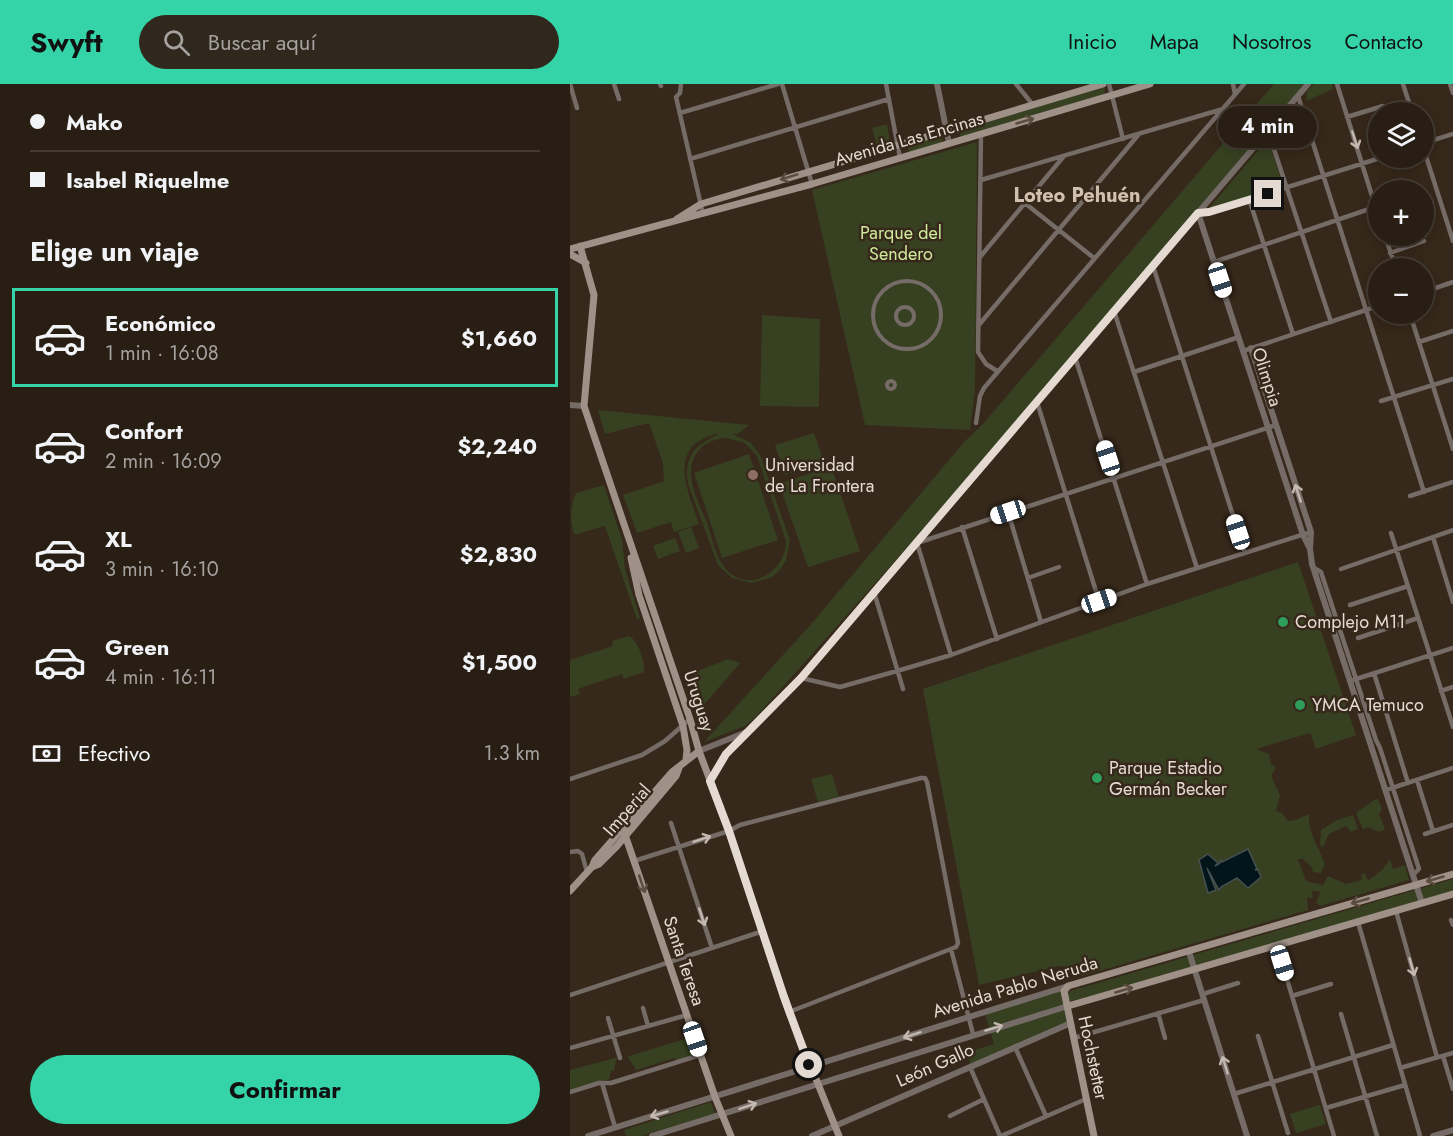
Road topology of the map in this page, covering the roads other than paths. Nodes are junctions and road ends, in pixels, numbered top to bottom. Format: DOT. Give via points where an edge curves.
graph roads {
  1 [pos="570,84"];
  2 [pos="615,84"];
  3 [pos="681,84"];
  4 [pos="780,84"];
  5 [pos="886,84"];
  6 [pos="937,84"];
  7 [pos="1016,84"];
  8 [pos="1103,84"];
  9 [pos="1109,84"];
  10 [pos="1150,84"];
  11 [pos="1233,84"];
  12 [pos="1244,84"];
  13 [pos="1308,84"];
  14 [pos="1337,84"];
  15 [pos="1403,84"];
  16 [pos="1450,84"];
  17 [pos="1453,93"];
  18 [pos="1236,94"];
  19 [pos="1112,95"];
  20 [pos="1298,96"];
  21 [pos="619,99"];
  22 [pos="889,99"];
  23 [pos="1409,102"];
  24 [pos="1033,105"];
  25 [pos="577,108"];
  26 [pos="1223,109"];
  27 [pos="1368,111"];
  28 [pos="680,113"];
  29 [pos="1347,117"];
  30 [pos="795,127"];
  31 [pos="946,131"];
  32 [pos="1268,131"];
  33 [pos="981,134"];
  34 [pos="1139,134"];
  35 [pos="1453,134"];
  36 [pos="1123,139"];
  37 [pos="1434,140"];
  38 [pos="949,143"];
  39 [pos="898,145"];
  40 [pos="1064,156"];
  41 [pos="900,158"];
  42 [pos="690,159"];
  43 [pos="1368,161"];
  44 [pos="1362,163"];
  45 [pos="1430,168"];
  46 [pos="808,172"];
  47 [pos="1324,175"];
  48 [pos="981,180"];
  49 [pos="1368,181"];
  50 [pos="812,184"];
  51 [pos="1287,187"];
  52 [pos="1249,200"];
  53 [pos="700,204"];
  54 [pos="1026,204"];
  55 [pos="1368,210"];
  56 [pos="1198,213"];
  57 [pos="703,214"];
  58 [pos="675,220"];
  59 [pos="1337,220"];
  60 [pos="1059,231"];
  61 [pos="1303,232"];
  62 [pos="617,236"];
  63 [pos="598,241"];
  64 [pos="1453,241"];
  65 [pos="1263,245"];
  66 [pos="1388,246"];
  67 [pos="1410,246"];
  68 [pos="575,247"];
  69 [pos="1390,253"];
  70 [pos="979,258"];
  71 [pos="1094,258"];
  72 [pos="1392,258"];
  73 [pos="1214,262"];
  74 [pos="587,264"];
  75 [pos="1153,266"];
  76 [pos="1453,282"];
  77 [pos="926,286"];
  78 [pos="1434,289"];
  79 [pos="1366,310"];
  80 [pos="1114,311"];
  81 [pos="895,314"];
  82 [pos="1331,322"];
  83 [pos="1413,324"];
  84 [pos="978,326"];
  85 [pos="1453,331"];
  86 [pos="1293,334"];
  87 [pos="1239,337"];
  88 [pos="1419,342"];
  89 [pos="1251,348"];
  90 [pos="1243,351"];
  91 [pos="1181,356"];
  92 [pos="1075,357"];
  93 [pos="997,371"];
  94 [pos="1134,372"];
  95 [pos="1453,379"];
  96 [pos="1432,386"];
  97 [pos="1394,397"];
  98 [pos="1381,401"];
  99 [pos="1037,402"];
  100 [pos="570,405"];
  101 [pos="585,406"];
  102 [pos="976,423"];
  103 [pos="1276,425"];
  104 [pos="1268,428"];
  105 [pos="1453,429"];
  106 [pos="1447,431"];
  107 [pos="1210,446"];
  108 [pos="1453,449"];
  109 [pos="1163,462"];
  110 [pos="1114,478"];
  111 [pos="1453,482"];
  112 [pos="1424,492"];
  113 [pos="1065,494"];
  114 [pos="1410,496"];
  115 [pos="1008,512"];
  116 [pos="962,527"];
  117 [pos="1453,530"];
  118 [pos="1311,532"];
  119 [pos="1391,532"];
  120 [pos="1303,535"];
  121 [pos="1433,537"];
  122 [pos="917,543"];
  123 [pos="630,545"];
  124 [pos="1310,549"];
  125 [pos="1396,550"];
  126 [pos="1245,553"];
  127 [pos="1059,567"];
  128 [pos="1197,568"];
  129 [pos="1341,569"];
  130 [pos="1028,578"];
  131 [pos="1147,584"];
  132 [pos="1408,586"];
  133 [pos="874,592"];
  134 [pos="1099,601"];
  135 [pos="1453,602"];
  136 [pos="1350,605"];
  137 [pos="1418,618"];
  138 [pos="1041,622"];
  139 [pos="1358,638"];
  140 [pos="997,639"];
  141 [pos="1453,648"];
  142 [pos="1430,655"];
  143 [pos="951,656"];
  144 [pos="897,671"];
  145 [pos="1374,673"];
  146 [pos="801,678"];
  147 [pos="1353,680"];
  148 [pos="1453,687"];
  149 [pos="903,689"];
  150 [pos="1441,691"];
  151 [pos="690,719"];
  152 [pos="682,726"];
  153 [pos="1453,727"];
  154 [pos="752,729"];
  155 [pos="684,736"];
  156 [pos="697,751"];
  157 [pos="686,760"];
  158 [pos="1453,768"];
  159 [pos="570,779"];
  160 [pos="1417,780"];
  161 [pos="710,781"];
  162 [pos="1408,783"];
  163 [pos="1389,788"];
  164 [pos="671,823"];
  165 [pos="1453,825"];
  166 [pos="729,831"];
  167 [pos="1433,831"];
  168 [pos="624,832"];
  169 [pos="1425,834"];
  170 [pos="679,847"];
  171 [pos="570,852"];
  172 [pos="634,861"];
  173 [pos="590,870"];
  174 [pos="1453,874"];
  175 [pos="1417,885"];
  176 [pos="570,891"];
  177 [pos="1453,894"];
  178 [pos="1422,903"];
  179 [pos="1396,911"];
  180 [pos="1358,922"];
  181 [pos="763,931"];
  182 [pos="1277,946"];
  183 [pos="712,948"];
  184 [pos="953,948"];
  185 [pos="1189,952"];
  186 [pos="669,962"];
  187 [pos="1196,970"];
  188 [pos="1238,983"];
  189 [pos="1331,984"];
  190 [pos="1068,986"];
  191 [pos="570,995"];
  192 [pos="1292,996"];
  193 [pos="1203,997"];
  194 [pos="1068,1006"];
  195 [pos="643,1008"];
  196 [pos="789,1012"];
  197 [pos="1158,1013"];
  198 [pos="1341,1014"];
  199 [pos="687,1015"];
  200 [pos="967,1017"];
  201 [pos="608,1018"];
  202 [pos="1071,1023"];
  203 [pos="648,1026"];
  204 [pos="973,1034"];
  205 [pos="614,1036"];
  206 [pos="1258,1036"];
  207 [pos="1074,1038"];
  208 [pos="1165,1038"];
  209 [pos="1393,1045"];
  210 [pos="1015,1047"];
  211 [pos="570,1048"];
  212 [pos="1453,1053"];
  213 [pos="700,1055"];
  214 [pos="1440,1056"];
  215 [pos="1354,1057"];
  216 [pos="620,1058"];
  217 [pos="970,1067"];
  218 [pos="811,1068"];
  219 [pos="1400,1068"];
  220 [pos="1314,1069"];
  221 [pos="1273,1082"];
  222 [pos="602,1083"];
  223 [pos="818,1083"];
  224 [pos="1405,1084"];
  225 [pos="1453,1089"];
  226 [pos="570,1092"];
  227 [pos="1234,1094"];
  228 [pos="1365,1096"];
  229 [pos="715,1097"];
  230 [pos="984,1099"];
  231 [pos="1086,1099"];
  232 [pos="1326,1108"];
  233 [pos="722,1115"];
  234 [pos="950,1116"];
  235 [pos="1046,1116"];
  236 [pos="835,1126"];
  237 [pos="615,1127"];
  238 [pos="1453,1130"];
  239 [pos="1288,1132"];
  240 [pos="1010,1134"];
  241 [pos="588,1136"];
  242 [pos="652,1136"];
  243 [pos="731,1136"];
  244 [pos="812,1136"];
  245 [pos="839,1136"];
  246 [pos="1000,1136"];
  247 [pos="1095,1136"];
  248 [pos="1247,1136"];
  249 [pos="1334,1136"];
  250 [pos="1377,1136"];
  251 [pos="1420,1136"];
  252 [pos="1433,1136"];
  1 -- 25 [label="street"];
  2 -- 21 [label="street"];
  3 -- 28 [label="street" via="676,98"];
  4 -- 28 [label="street"];
  4 -- 30 [label="street"];
  5 -- 22 [label="street"];
  6 -- 31 [label="street"];
  7 -- 24 [label="street"];
  8 -- 24 [label="main road, Avenida Las Encinas"];
  9 -- 19 [label="street"];
  10 -- 19 [label="main road, Avenida Las Encinas"];
  11 -- 18 [label="street"];
  12 -- 18 [label="street"];
  13 -- 20 [label="street"];
  14 -- 29 [label="street"];
  15 -- 23 [label="street"];
  16 -- 17 [label="street"];
  18 -- 26 [label="street"];
  33 -- 19 [label="main road, Avenida Las Encinas, one-way"];
  19 -- 36 [label="street"];
  20 -- 32 [label="street"];
  20 -- 47 [label="street"];
  22 -- 30 [label="street"];
  22 -- 39 [label="street"];
  24 -- 31 [label="main road, Avenida Las Encinas"];
  26 -- 34 [label="street"];
  26 -- 71 [label="street"];
  27 -- 29 [label="street"];
  28 -- 42 [label="street"];
  29 -- 44 [label="street, one-way"];
  30 -- 42 [label="street"];
  30 -- 46 [label="street"];
  31 -- 38 [label="street"];
  31 -- 39 [label="main road, Avenida Las Encinas"];
  32 -- 51 [label="street"];
  32 -- 56 [label="street"];
  33 -- 38 [label="main road, Avenida Las Encinas"];
  33 -- 48 [label="street"];
  34 -- 36 [label="street"];
  34 -- 60 [label="street"];
  35 -- 37 [label="street"];
  36 -- 40 [label="street"];
  38 -- 41 [label="main road, Avenida Las Encinas"];
  39 -- 41 [label="street"];
  39 -- 46 [label="main road, Avenida Las Encinas"];
  40 -- 48 [label="street"];
  40 -- 54 [label="street"];
  41 -- 50 [label="main road, Avenida Las Encinas"];
  42 -- 53 [label="street"];
  43 -- 44 [label="street"];
  44 -- 47 [label="street"];
  44 -- 49 [label="street"];
  45 -- 64 [label="street"];
  46 -- 50 [label="street"];
  46 -- 53 [label="main road, Avenida Las Encinas, one-way"];
  47 -- 51 [label="street"];
  47 -- 59 [label="street"];
  48 -- 70 [label="street"];
  50 -- 57 [label="main road, Avenida Las Encinas"];
  51 -- 52 [label="street"];
  51 -- 61 [label="street"];
  52 -- 56 [label="street"];
  52 -- 65 [label="street"];
  53 -- 57 [label="street"];
  53 -- 58 [label="main road, Avenida Las Encinas"];
  54 -- 60 [label="street"];
  54 -- 70 [label="street"];
  55 -- 59 [label="street"];
  56 -- 73 [label="street, Olimpia"];
  56 -- 75 [label="street"];
  57 -- 58 [label="main road, Avenida Las Encinas"];
  58 -- 62 [label="main road, Avenida Las Encinas"];
  59 -- 61 [label="street"];
  59 -- 79 [label="street"];
  60 -- 71 [label="street"];
  60 -- 84 [label="street"];
  61 -- 65 [label="street"];
  61 -- 82 [label="street"];
  62 -- 63 [label="main road, Avenida Las Encinas"];
  62 -- 68 [label="main road, Avenida Las Encinas" via="603,236"];
  63 -- 68 [label="main road, Avenida Las Encinas"];
  63 -- 74 [label="main road" via="590,250"];
  65 -- 73 [label="street"];
  65 -- 86 [label="street"];
  66 -- 69 [label="street"];
  67 -- 69 [label="street"];
  68 -- 74 [label="main road"];
  68 -- 74 [label="main road, Uruguay"];
  69 -- 72 [label="street"];
  70 -- 84 [label="street"];
  71 -- 93 [label="street"];
  73 -- 87 [label="street, Olimpia"];
  74 -- 101 [label="main road, Uruguay" via="594,295"];
  75 -- 80 [label="street"];
  75 -- 91 [label="street"];
  76 -- 78 [label="street"];
  77 -- 77 [label="street" via="901,282 884,290 877,300 874,323 888,343 911,349 926,344 936,334 941,310 938,299"];
  79 -- 82 [label="street"];
  79 -- 97 [label="street"];
  80 -- 92 [label="street"];
  80 -- 94 [label="street"];
  81 -- 81 [label="street" via="907,307 914,313 914,319 902,325"];
  82 -- 86 [label="street"];
  83 -- 88 [label="street"];
  84 -- 93 [label="street" via="978,352"];
  85 -- 88 [label="street"];
  86 -- 89 [label="street"];
  87 -- 90 [label="street, Olimpia"];
  87 -- 91 [label="street"];
  88 -- 96 [label="street"];
  89 -- 90 [label="street"];
  89 -- 103 [label="street, Olimpia"];
  90 -- 104 [label="street, Olimpia"];
  91 -- 94 [label="street"];
  91 -- 107 [label="street"];
  92 -- 99 [label="street"];
  92 -- 110 [label="street"];
  93 -- 102 [label="street" via="980,396"];
  94 -- 109 [label="street"];
  95 -- 96 [label="street"];
  96 -- 97 [label="street"];
  96 -- 106 [label="street"];
  97 -- 98 [label="street"];
  97 -- 112 [label="street"];
  99 -- 113 [label="street"];
  99 -- 122 [label="street"];
  100 -- 101 [label="street"];
  101 -- 123 [label="main road, Uruguay"];
  103 -- 104 [label="street"];
  118 -- 103 [label="street, Olimpia, one-way"];
  104 -- 107 [label="street"];
  104 -- 120 [label="street, Olimpia"];
  105 -- 106 [label="street"];
  106 -- 108 [label="street"];
  107 -- 109 [label="street"];
  107 -- 126 [label="street"];
  109 -- 110 [label="street"];
  109 -- 128 [label="street"];
  110 -- 113 [label="street"];
  110 -- 131 [label="street"];
  111 -- 112 [label="street"];
  112 -- 114 [label="street"];
  113 -- 115 [label="street"];
  113 -- 134 [label="street"];
  115 -- 116 [label="street"];
  115 -- 130 [label="street"];
  116 -- 122 [label="street"];
  116 -- 140 [label="street"];
  117 -- 121 [label="street"];
  118 -- 120 [label="street"];
  118 -- 124 [label="street, Olimpia"];
  119 -- 125 [label="street"];
  120 -- 124 [label="street, Olimpia"];
  120 -- 126 [label="street"];
  121 -- 125 [label="street"];
  121 -- 135 [label="street"];
  122 -- 133 [label="street"];
  122 -- 143 [label="street"];
  123 -- 151 [label="main road, Uruguay"];
  123 -- 152 [label="main road, Uruguay" via="639,595"];
  124 -- 147 [label="street, Olimpia"];
  125 -- 129 [label="street"];
  125 -- 132 [label="street"];
  126 -- 128 [label="street"];
  127 -- 130 [label="street"];
  128 -- 131 [label="street"];
  130 -- 138 [label="street"];
  131 -- 134 [label="street"];
  132 -- 136 [label="street"];
  132 -- 137 [label="street"];
  133 -- 144 [label="street"];
  133 -- 146 [label="street"];
  134 -- 138 [label="street"];
  137 -- 139 [label="street"];
  137 -- 142 [label="street"];
  138 -- 140 [label="street"];
  140 -- 143 [label="street"];
  141 -- 142 [label="street"];
  142 -- 145 [label="street"];
  142 -- 150 [label="street"];
  143 -- 144 [label="street"];
  144 -- 146 [label="street" via="840,687"];
  144 -- 149 [label="street"];
  145 -- 147 [label="street"];
  145 -- 162 [label="street"];
  146 -- 154 [label="street"];
  147 -- 163 [label="street, Olimpia"];
  148 -- 150 [label="street"];
  150 -- 153 [label="street"];
  151 -- 152 [label="street"];
  151 -- 156 [label="main road, Uruguay"];
  152 -- 155 [label="main road, Uruguay"];
  152 -- 159 [label="street" via="642,755"];
  154 -- 156 [label="street"];
  154 -- 161 [label="street" via="726,754"];
  155 -- 156 [label="main road"];
  155 -- 157 [label="main road, Uruguay"];
  156 -- 157 [label="main road, Imperial"];
  156 -- 161 [label="main road, Uruguay"];
  157 -- 168 [label="main road, Imperial"];
  158 -- 160 [label="street"];
  160 -- 162 [label="street"];
  160 -- 167 [label="street"];
  161 -- 166 [label="main road, Uruguay"];
  162 -- 163 [label="street"];
  163 -- 175 [label="street, Olimpia"];
  164 -- 170 [label="street"];
  165 -- 167 [label="street"];
  170 -- 166 [label="street, one-way"];
  166 -- 181 [label="main road, Uruguay"];
  166 -- 184 [label="street" via="925,778 958,943"];
  167 -- 169 [label="street"];
  168 -- 172 [label="main road, Santa Teresa"];
  168 -- 173 [label="main road, Imperial"];
  170 -- 172 [label="street"];
  170 -- 183 [label="street, one-way"];
  171 -- 173 [label="street" via="582,854"];
  172 -- 186 [label="main road, Santa Teresa, one-way"];
  173 -- 176 [label="main road, Imperial"];
  174 -- 175 [label="main road, Avenida Pablo Neruda, one-way"];
  175 -- 178 [label="street, Olimpia"];
  175 -- 185 [label="main road, Avenida Pablo Neruda, one-way"];
  177 -- 178 [label="main road, Avenida Pablo Neruda"];
  178 -- 179 [label="main road, Avenida Pablo Neruda"];
  179 -- 180 [label="main road, Avenida Pablo Neruda"];
  179 -- 214 [label="street, one-way"];
  180 -- 182 [label="main road, Avenida Pablo Neruda"];
  180 -- 209 [label="street"];
  181 -- 183 [label="street"];
  181 -- 196 [label="main road, Uruguay"];
  182 -- 187 [label="main road, Avenida Pablo Neruda"];
  182 -- 192 [label="street"];
  183 -- 186 [label="street"];
  184 -- 196 [label="street"];
  184 -- 200 [label="street"];
  185 -- 187 [label="street"];
  185 -- 190 [label="main road, Avenida Pablo Neruda"];
  186 -- 191 [label="street"];
  186 -- 199 [label="main road, Santa Teresa"];
  187 -- 193 [label="street"];
  194 -- 187 [label="main road, Avenida Pablo Neruda, one-way"];
  188 -- 193 [label="street"];
  189 -- 192 [label="street"];
  190 -- 194 [label="main road, Hochstetter" via="1064,991"];
  190 -- 200 [label="street, Avenida Pablo Neruda"];
  192 -- 220 [label="street"];
  193 -- 197 [label="street"];
  227 -- 193 [label="street, one-way"];
  194 -- 202 [label="main road, Hochstetter"];
  204 -- 194 [label="street, Avenida Pablo Neruda, one-way"];
  195 -- 203 [label="street"];
  196 -- 218 [label="main road, Uruguay"];
  197 -- 207 [label="street"];
  197 -- 208 [label="street"];
  198 -- 215 [label="street"];
  199 -- 203 [label="street"];
  199 -- 213 [label="main road, Santa Teresa"];
  200 -- 204 [label="street"];
  200 -- 218 [label="street, Avenida Pablo Neruda, one-way"];
  201 -- 205 [label="street"];
  202 -- 207 [label="main road, Hochstetter"];
  202 -- 210 [label="street, León Gallo"];
  203 -- 205 [label="street"];
  204 -- 223 [label="street, Avenida Pablo Neruda"];
  205 -- 211 [label="street"];
  205 -- 216 [label="street"];
  206 -- 221 [label="street"];
  207 -- 231 [label="main road, Hochstetter"];
  209 -- 215 [label="street"];
  209 -- 219 [label="street"];
  210 -- 217 [label="street, León Gallo"];
  210 -- 235 [label="street"];
  212 -- 214 [label="street"];
  213 -- 222 [label="street"];
  213 -- 229 [label="main road, Santa Teresa"];
  214 -- 219 [label="street"];
  214 -- 225 [label="street"];
  215 -- 220 [label="street"];
  215 -- 228 [label="street"];
  217 -- 230 [label="street"];
  217 -- 236 [label="street, León Gallo"];
  218 -- 223 [label="main road, Uruguay"];
  218 -- 229 [label="street, Avenida Pablo Neruda"];
  219 -- 224 [label="street"];
  220 -- 221 [label="street"];
  220 -- 232 [label="street"];
  221 -- 227 [label="street"];
  221 -- 239 [label="street"];
  222 -- 226 [label="street"];
  222 -- 237 [label="street"];
  233 -- 223 [label="street, Avenida Pablo Neruda, one-way"];
  223 -- 236 [label="main road, Uruguay"];
  224 -- 228 [label="street"];
  224 -- 251 [label="street"];
  227 -- 248 [label="street"];
  228 -- 232 [label="street"];
  228 -- 250 [label="street"];
  229 -- 233 [label="main road, Santa Teresa"];
  229 -- 237 [label="street, Avenida Pablo Neruda, one-way"];
  230 -- 234 [label="street"];
  230 -- 246 [label="street"];
  231 -- 235 [label="street"];
  231 -- 247 [label="main road, Hochstetter"];
  232 -- 249 [label="street"];
  233 -- 242 [label="street, Avenida Pablo Neruda"];
  233 -- 243 [label="main road, Santa Teresa"];
  235 -- 240 [label="street"];
  236 -- 244 [label="street, León Gallo"];
  236 -- 245 [label="main road, Uruguay"];
  237 -- 241 [label="street, Avenida Pablo Neruda"];
  238 -- 252 [label="street"];
  240 -- 246 [label="street"];
}
